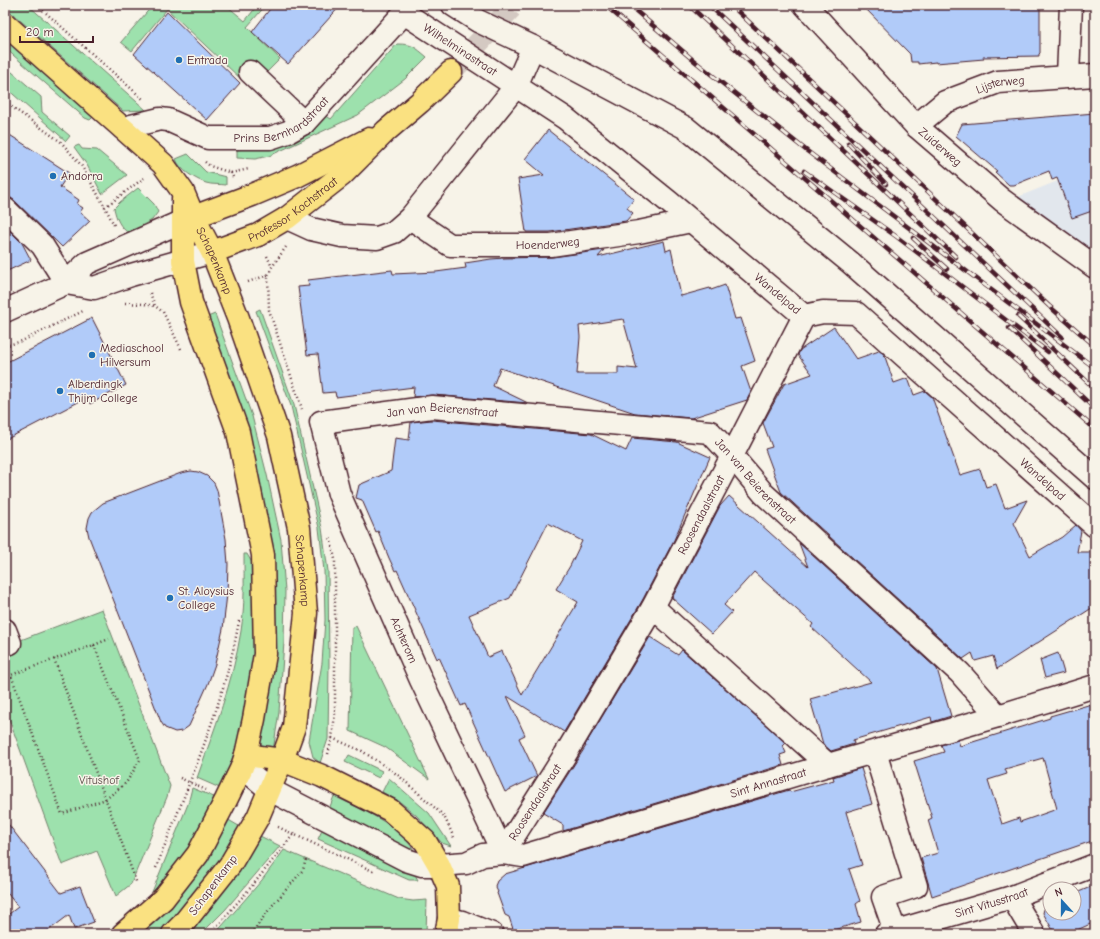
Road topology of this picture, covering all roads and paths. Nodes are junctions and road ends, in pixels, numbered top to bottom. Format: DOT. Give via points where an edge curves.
graph roads {
  1 [pos="37,5"];
  2 [pos="453,5"];
  3 [pos="805,5"];
  4 [pos="1072,5"];
  5 [pos="404,13"];
  6 [pos="5,24"];
  7 [pos="533,47"];
  8 [pos="250,72"];
  9 [pos="451,72"];
  10 [pos="1095,75"];
  11 [pos="1068,76"];
  12 [pos="516,86"];
  13 [pos="5,102"];
  14 [pos="160,119"];
  15 [pos="304,123"];
  16 [pos="916,126"];
  17 [pos="123,128"];
  18 [pos="386,131"];
  19 [pos="163,164"];
  20 [pos="105,207"];
  21 [pos="5,209"];
  22 [pos="188,218"];
  23 [pos="287,218"];
  24 [pos="410,218"];
  25 [pos="691,221"];
  26 [pos="115,227"];
  27 [pos="212,252"];
  28 [pos="280,255"];
  29 [pos="183,261"];
  30 [pos="1095,268"];
  31 [pos="268,274"];
  32 [pos="66,283"];
  33 [pos="124,303"];
  34 [pos="155,306"];
  35 [pos="86,310"];
  36 [pos="5,311"];
  37 [pos="163,312"];
  38 [pos="804,316"];
  39 [pos="5,346"];
  40 [pos="184,354"];
  41 [pos="321,422"];
  42 [pos="732,456"];
  43 [pos="1095,478"];
  44 [pos="1095,526"];
  45 [pos="653,607"];
  46 [pos="240,615"];
  47 [pos="109,639"];
  48 [pos="94,645"];
  49 [pos="54,659"];
  50 [pos="1095,686"];
  51 [pos="998,716"];
  52 [pos="332,738"];
  53 [pos="875,752"];
  54 [pos="282,760"];
  55 [pos="244,761"];
  56 [pos="828,765"];
  57 [pos="180,778"];
  58 [pos="189,782"];
  59 [pos="270,790"];
  60 [pos="106,799"];
  61 [pos="456,841"];
  62 [pos="321,847"];
  63 [pos="503,853"];
  64 [pos="306,859"];
  65 [pos="439,865"];
  66 [pos="1095,865"];
  67 [pos="155,869"];
  68 [pos="137,884"];
  69 [pos="1012,897"];
  70 [pos="448,926"];
  71 [pos="890,933"];
  72 [pos="123,934"];
  73 [pos="173,934"];
  74 [pos="210,934"];
  75 [pos="251,934"];
  76 [pos="492,934"];
  77 [pos="1034,934"];
  1 -- 14 [label="path" via="144,101"];
  2 -- 7 [label="street" via="478,21"];
  3 -- 16 [label="street, Zuiderweg"];
  4 -- 11 [label="street"];
  5 -- 12 [label="street, Wilhelminastraat"];
  5 -- 15 [label="street, Prins Bernhardstraat"];
  6 -- 17 [label="main road, Schapenkamp"];
  7 -- 12 [label="street"];
  7 -- 43 [label="street" via="686,128 851,263"];
  8 -- 15 [label="street"];
  9 -- 18 [label="main road, Professor Kochstraat"];
  10 -- 11 [label="street, Lijsterweg"];
  11 -- 16 [label="street, Lijsterweg" via="998,82 945,102"];
  12 -- 24 [label="street"];
  12 -- 25 [label="street, Wandelpad" via="565,118"];
  13 -- 20 [label="path" via="61,142 81,165"];
  14 -- 15 [label="street, Prins Bernhardstraat" via="168,120 208,138 270,138"];
  14 -- 17 [label="street"];
  16 -- 30 [label="street, Zuiderweg" via="1002,200"];
  17 -- 19 [label="main road, Schapenkamp"];
  18 -- 22 [label="main road, Professor Kochstraat" via="297,176"];
  18 -- 23 [label="main road, Professor Kochstraat" via="342,175"];
  19 -- 20 [label="path"];
  19 -- 22 [label="main road, Schapenkamp" via="182,192"];
  20 -- 26 [label="path"];
  21 -- 32 [label="street" via="42,245"];
  22 -- 27 [label="main road, Schapenkamp"];
  22 -- 29 [label="main road, Schapenkamp"];
  22 -- 32 [label="street" via="88,263"];
  23 -- 24 [label="street" via="311,229 342,236 377,238 394,232"];
  23 -- 27 [label="main road, Professor Kochstraat" via="258,235"];
  24 -- 25 [label="street, Hoenderweg" via="450,244 550,245 639,232"];
  25 -- 38 [label="street, Wandelpad"];
  27 -- 29 [label="street, Professor Kochstraat"];
  27 -- 54 [label="main road, Schapenkamp" via="279,436 299,528 306,613 294,727"];
  28 -- 31 [label="path"];
  29 -- 32 [label="street" via="94,288"];
  29 -- 55 [label="main road, Schapenkamp" via="191,302 238,432 263,555 265,654"];
  32 -- 36 [label="street"];
  33 -- 34 [label="path"];
  35 -- 39 [label="path" via="22,341"];
  37 -- 40 [label="path"];
  38 -- 42 [label="street, Roosendaalstraat"];
  38 -- 44 [label="street, Wandelpad" via="823,312 856,313"];
  41 -- 42 [label="street, Jan van Beierenstraat" via="432,407 710,432"];
  41 -- 63 [label="street, Achterom" via="339,494 421,680"];
  42 -- 45 [label="street, Roosendaalstraat"];
  42 -- 51 [label="street, Jan van Beierenstraat" via="764,494 960,673"];
  45 -- 56 [label="street"];
  45 -- 63 [label="street, Roosendaalstraat"];
  46 -- 58 [label="path" via="227,674"];
  47 -- 48 [label="path"];
  48 -- 49 [label="path"];
  48 -- 60 [label="path" via="140,760 126,783"];
  49 -- 60 [label="path"];
  49 -- 60 [label="path" via="11,675 62,814"];
  50 -- 51 [label="street, Sint Annastraat"];
  51 -- 53 [label="street, Sint Annastraat"];
  52 -- 61 [label="path" via="362,751 398,775 444,816"];
  53 -- 56 [label="street, Sint Annastraat"];
  53 -- 71 [label="street" via="916,886 883,897"];
  54 -- 55 [label="main road"];
  54 -- 59 [label="main road, Schapenkamp"];
  54 -- 65 [label="main road" via="322,776 390,810 425,841"];
  55 -- 59 [label="street"];
  55 -- 72 [label="main road, Schapenkamp" via="198,854 163,898"];
  56 -- 63 [label="street, Sint Annastraat" via="523,856"];
  57 -- 58 [label="path"];
  58 -- 67 [label="path"];
  59 -- 65 [label="street" via="406,860 422,865"];
  59 -- 73 [label="main road, Schapenkamp" via="258,817 230,865"];
  60 -- 68 [label="path"];
  62 -- 74 [label="path" via="293,835"];
  63 -- 65 [label="street, Sint Annastraat" via="483,855 466,862"];
  64 -- 75 [label="path" via="303,870"];
  65 -- 70 [label="main road" via="448,886"];
  66 -- 69 [label="street, Sint Vitusstraat"];
  69 -- 71 [label="street, Sint Vitusstraat"];
  69 -- 77 [label="street"];
  70 -- 76 [label="street" via="462,922"];
}
